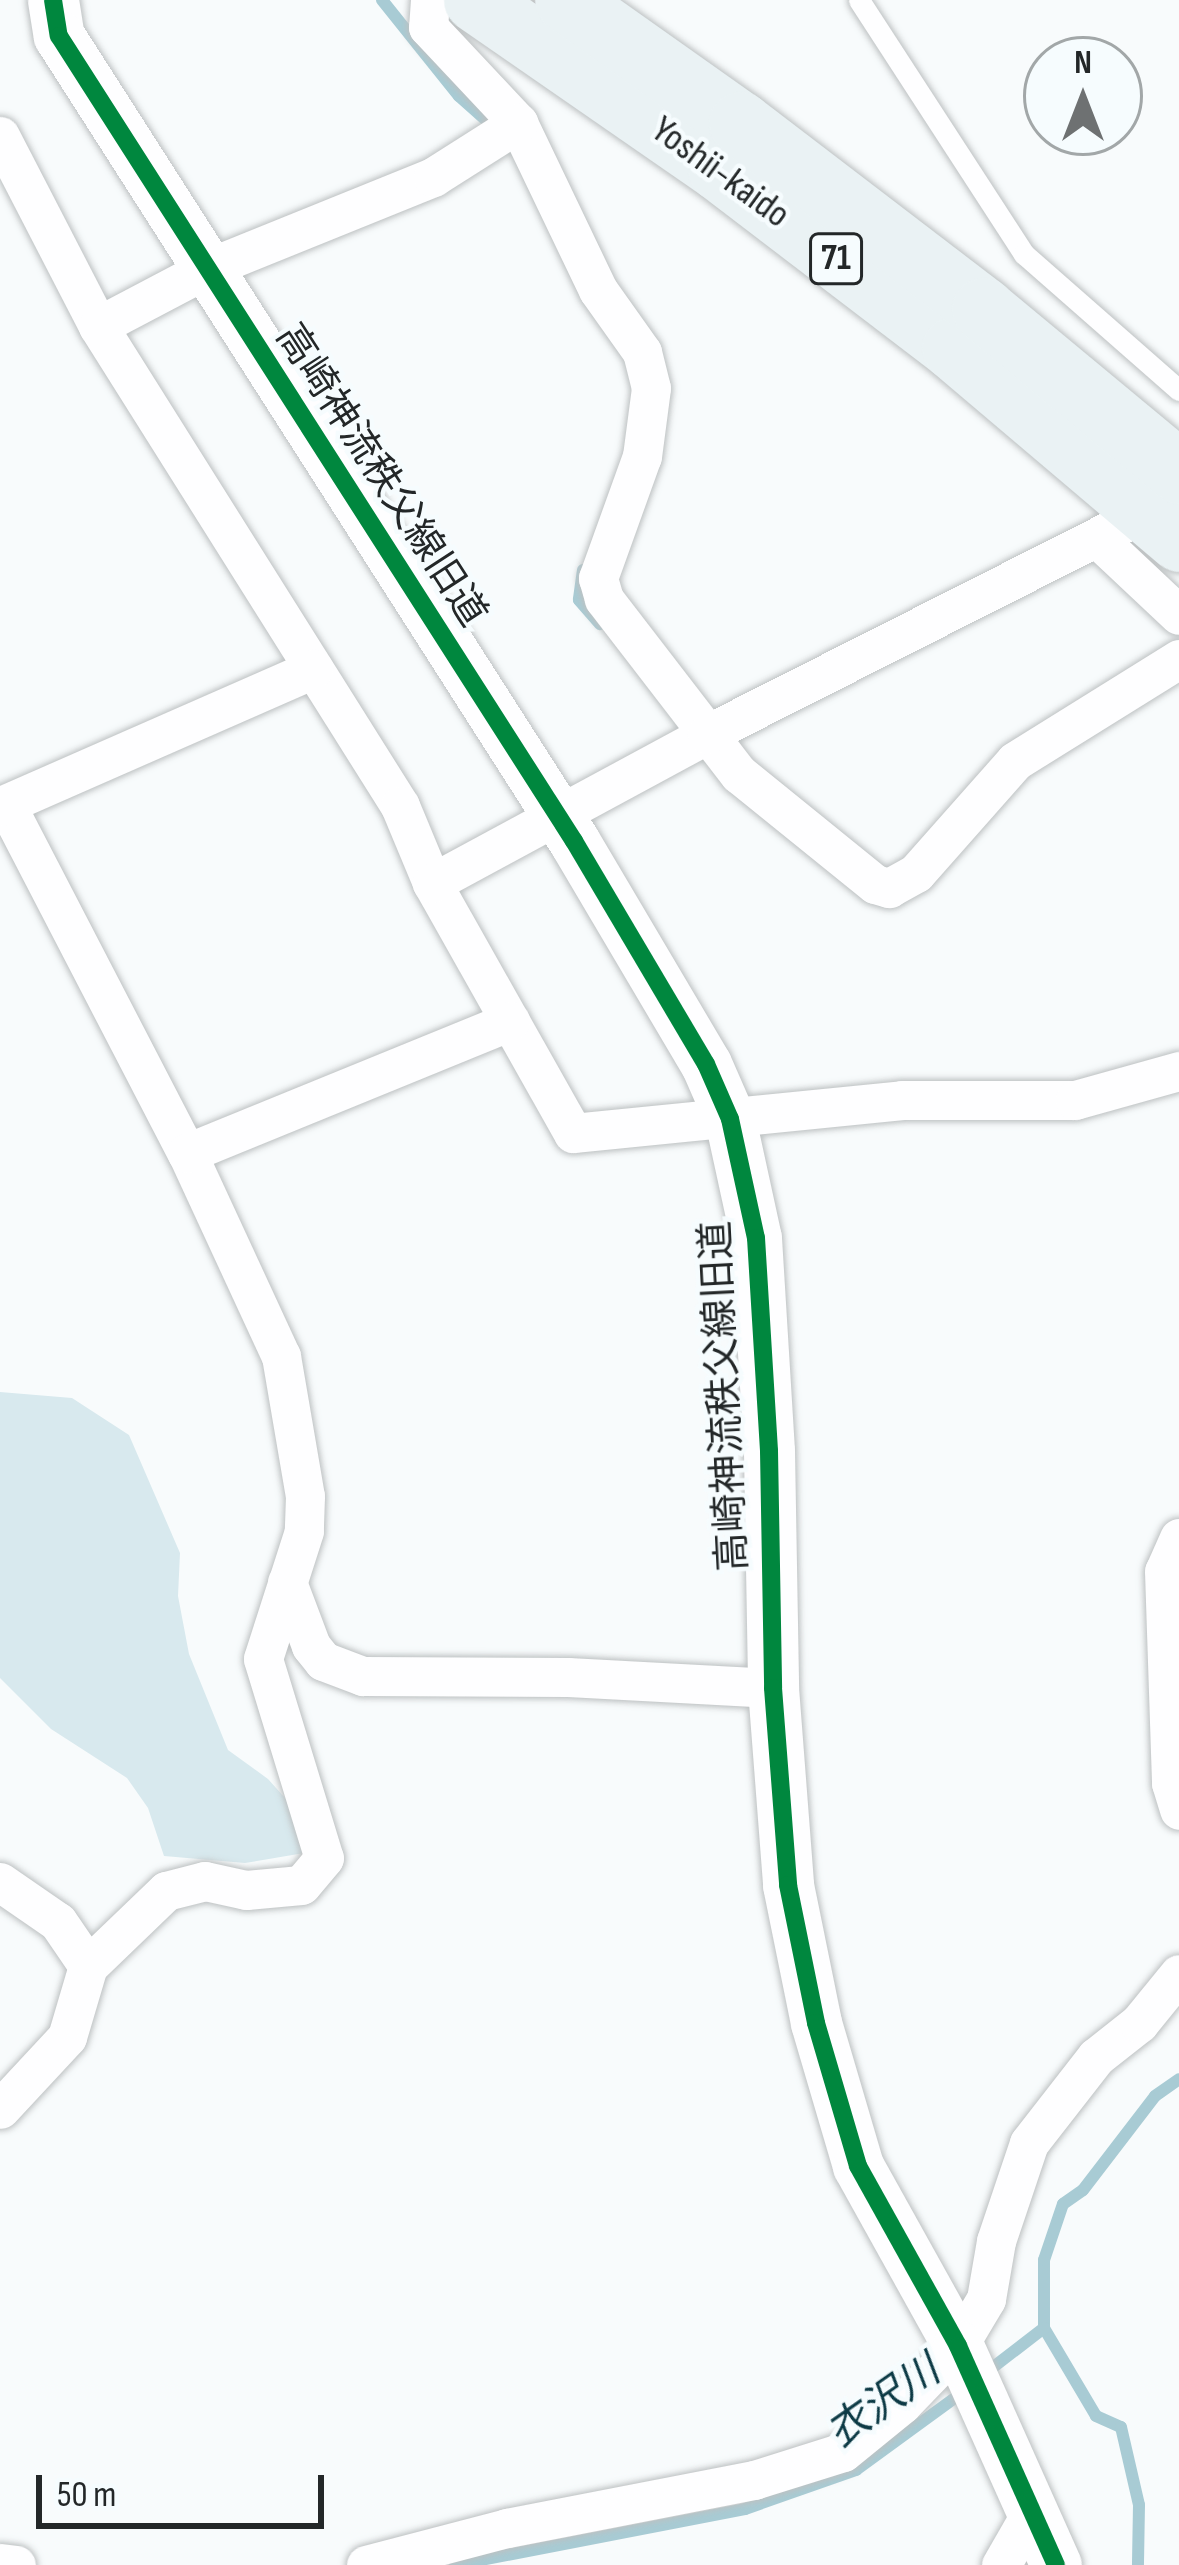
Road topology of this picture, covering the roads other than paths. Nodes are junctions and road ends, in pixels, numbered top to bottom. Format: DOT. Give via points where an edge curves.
graph roads {
  1 [pos="53,0"];
  2 [pos="430,0"];
  3 [pos="475,0"];
  4 [pos="566,0"];
  5 [pos="859,0"];
  6 [pos="518,123"];
  7 [pos="0,136"];
  8 [pos="208,268"];
  9 [pos="98,326"];
  10 [pos="1179,390"];
  11 [pos="1157,511"];
  12 [pos="1179,615"];
  13 [pos="1179,659"];
  14 [pos="313,669"];
  15 [pos="707,734"];
  16 [pos="1,806"];
  17 [pos="556,814"];
  18 [pos="432,884"];
  19 [pos="510,1021"];
  20 [pos="1179,1071"];
  21 [pos="730,1119"];
  22 [pos="187,1153"];
  23 [pos="1179,1538"];
  24 [pos="287,1582"];
  25 [pos="773,1688"];
  26 [pos="1179,1810"];
  27 [pos="0,1882"];
  28 [pos="88,1966"];
  29 [pos="1179,1974"];
  30 [pos="1179,2009"];
  31 [pos="1139,2023"];
  32 [pos="0,2109"];
  33 [pos="958,2346"];
  34 [pos="1032,2511"];
  35 [pos="0,2563"];
  36 [pos="16,2565"];
  37 [pos="366,2565"];
  38 [pos="1001,2565"];
  39 [pos="1056,2565"];
  1 -- 8 [label="street, 高崎神流秩父線旧道" via="59,36"];
  2 -- 6 [label="street" via="428,27"];
  3 -- 11 [label="main road, Yoshii-kaido / 71" via="755,197"];
  4 -- 11 [label="main road, Yoshii-kaido / 71" via="983,309"];
  5 -- 10 [label="lane" via="1024,254"];
  6 -- 8 [label="street" via="433,177"];
  6 -- 15 [label="street" via="598,290 642,352 651,388 642,456 598,578 604,599"];
  7 -- 9 [label="street"];
  8 -- 9 [label="street"];
  8 -- 17 [label="street, 高崎神流秩父線旧道"];
  9 -- 14 [label="street"];
  11 -- 12 [label="street"];
  11 -- 15 [label="street"];
  13 -- 15 [label="street" via="1015,761 916,873 889,888 739,774"];
  14 -- 16 [label="street"];
  14 -- 18 [label="street" via="400,806"];
  15 -- 17 [label="street"];
  16 -- 22 [label="street"];
  17 -- 18 [label="street"];
  17 -- 21 [label="street, 高崎神流秩父線旧道" via="706,1064"];
  18 -- 19 [label="street"];
  19 -- 21 [label="street" via="574,1133"];
  19 -- 22 [label="street"];
  20 -- 21 [label="street" via="1076,1100 902,1100"];
  21 -- 25 [label="street, 高崎神流秩父線旧道" via="756,1238"];
  22 -- 24 [label="street" via="281,1356 305,1496 304,1531"];
  23 -- 26 [label="street" via="1164,1571 1171,1783"];
  24 -- 25 [label="street" via="310,1646 323,1661 363,1676"];
  24 -- 28 [label="street" via="263,1659 323,1858 301,1885 246,1890 205,1881 166,1891"];
  25 -- 33 [label="street, 高崎神流秩父線旧道" via="788,1885 816,2023 858,2166"];
  27 -- 28 [label="street" via="58,1922"];
  28 -- 32 [label="street" via="68,2037"];
  29 -- 31 [label="street"];
  30 -- 31 [label="street"];
  31 -- 33 [label="street" via="1096,2056 1029,2144 986,2299"];
  33 -- 34 [label="street, 高崎神流秩父線旧道"];
  33 -- 37 [label="street" via="843,2452 754,2480"];
  34 -- 38 [label="street"];
  34 -- 39 [label="street, 高崎神流秩父線旧道"];
  35 -- 36 [label="street"];
}
